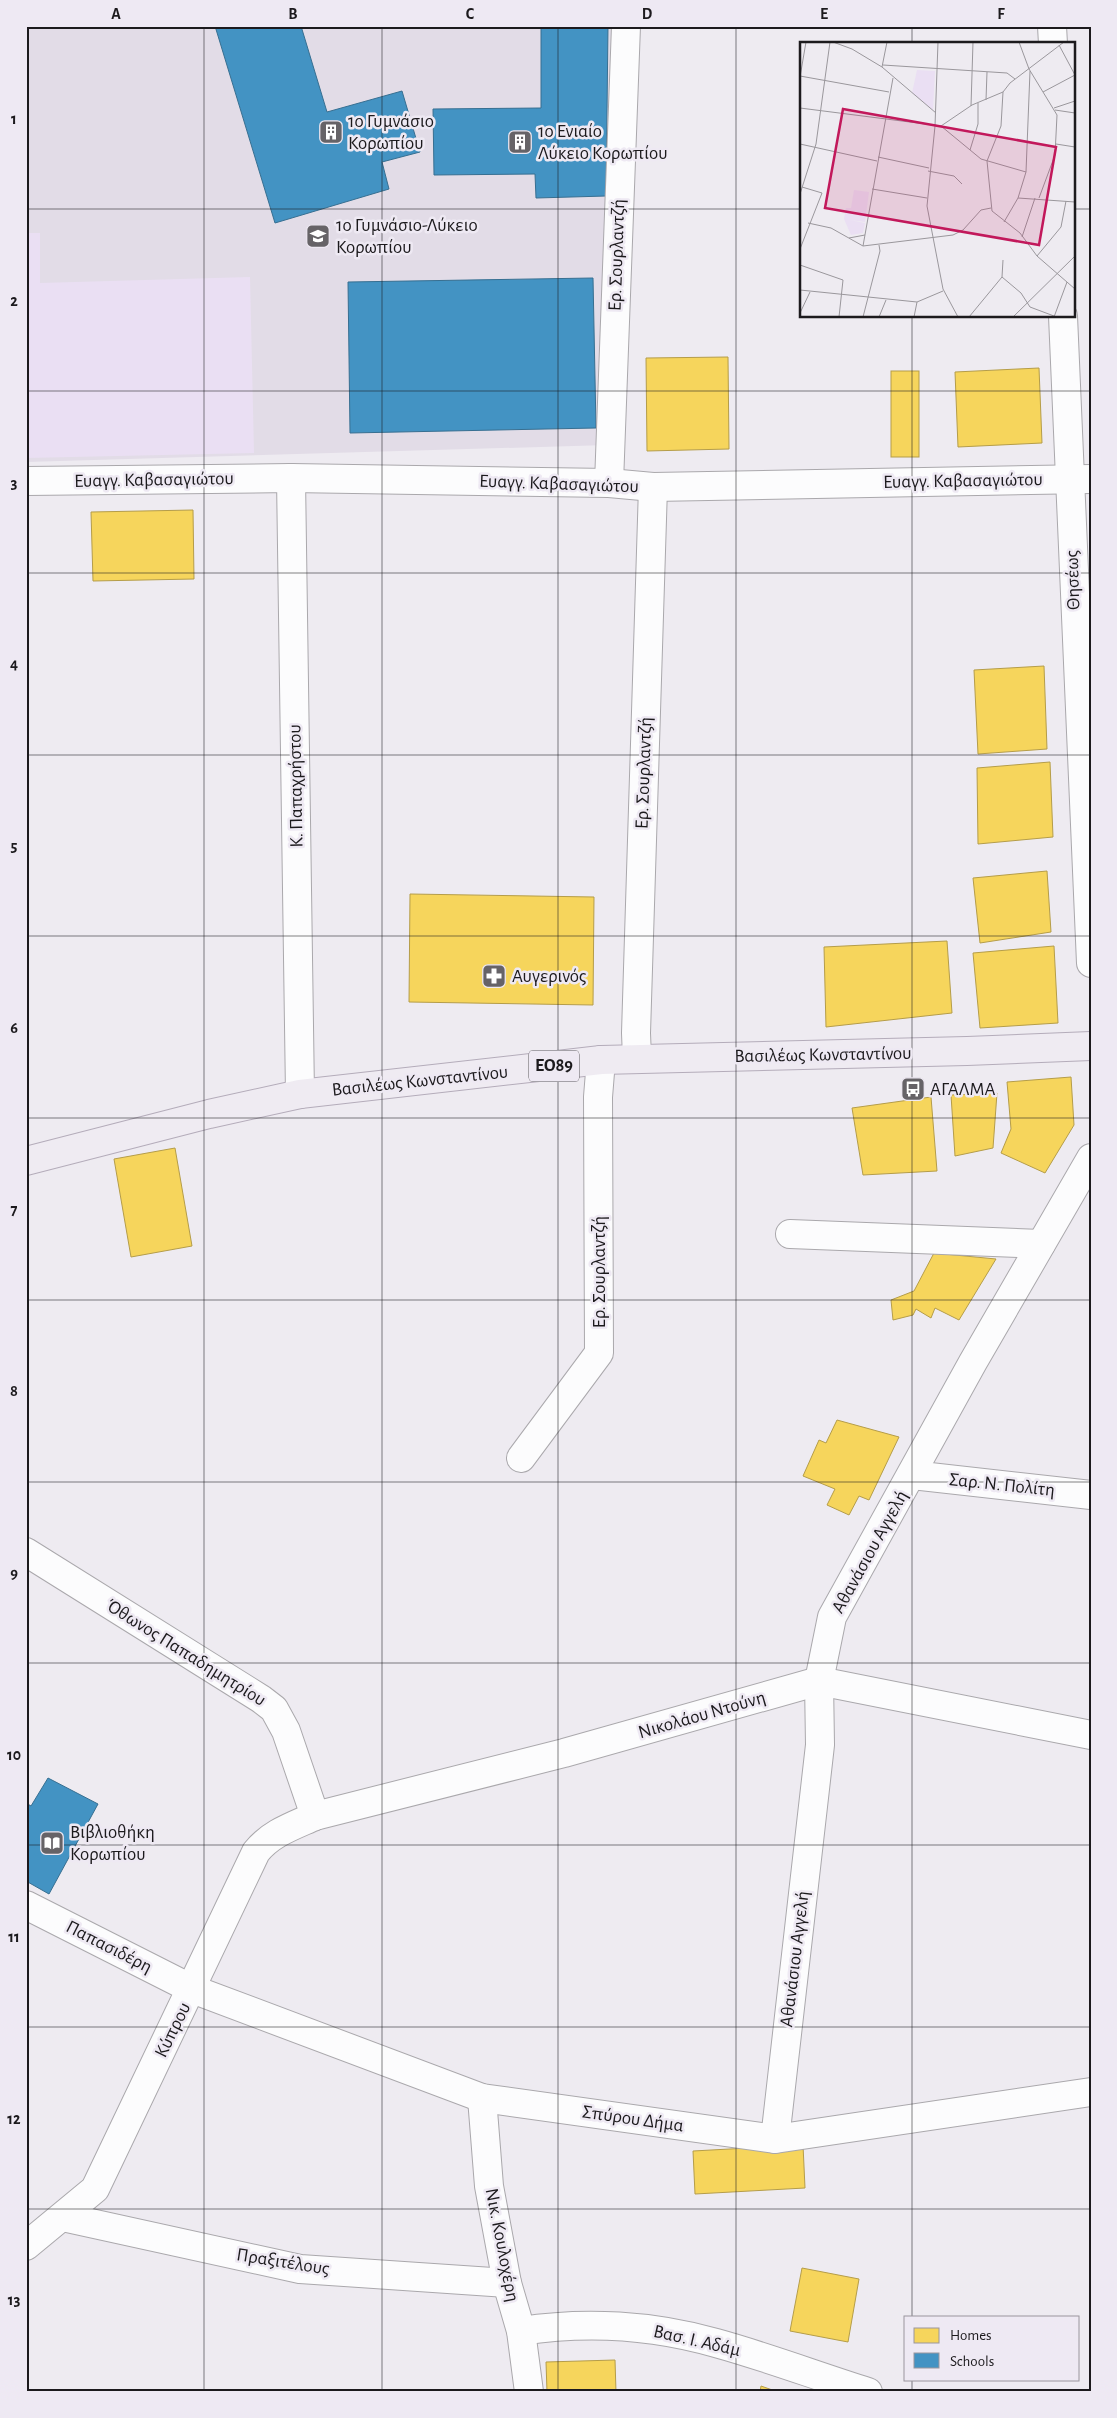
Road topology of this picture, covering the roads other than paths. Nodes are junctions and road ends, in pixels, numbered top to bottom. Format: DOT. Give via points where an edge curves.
graph roads {
  1 [pos="626,26"];
  2 [pos="1052,26"];
  3 [pos="1053,42"];
  4 [pos="1063,318"];
  5 [pos="291,478"];
  6 [pos="1080,479"];
  7 [pos="26,481"];
  8 [pos="609,484"];
  9 [pos="653,487"];
  10 [pos="1091,963"];
  11 [pos="1091,1046"];
  12 [pos="636,1058"];
  13 [pos="601,1060"];
  14 [pos="300,1094"];
  15 [pos="1091,1158"];
  16 [pos="26,1162"];
  17 [pos="790,1234"];
  18 [pos="1041,1244"];
  19 [pos="521,1458"];
  20 [pos="912,1475"];
  21 [pos="1091,1495"];
  22 [pos="26,1552"];
  23 [pos="820,1681"];
  24 [pos="1091,1735"];
  25 [pos="315,1816"];
  26 [pos="26,1905"];
  27 [pos="192,1989"];
  28 [pos="1091,2092"];
  29 [pos="482,2098"];
  30 [pos="775,2139"];
  31 [pos="63,2217"];
  32 [pos="26,2246"];
  33 [pos="507,2284"];
  34 [pos="521,2331"];
  35 [pos="529,2392"];
  36 [pos="868,2392"];
  1 -- 8 [label="street, Ερ. Σουρλαντζή"];
  2 -- 3 [label="street"];
  4 -- 6 [label="street, Θησέως"];
  5 -- 7 [label="street, Ευαγγ. Καβασαγιώτου"];
  5 -- 8 [label="street, Ευαγγ. Καβασαγιώτου"];
  5 -- 14 [label="street, Κ. Παπαχρήστου"];
  6 -- 9 [label="street, Ευαγγ. Καβασαγιώτου"];
  6 -- 10 [label="street, Θησέως"];
  8 -- 9 [label="street, Ευαγγ. Καβασαγιώτου"];
  9 -- 12 [label="street, Ερ. Σουρλαντζή"];
  11 -- 12 [label="main road, Βασιλέως Κωνσταντίνου / ΕΟ89" via="967,1052"];
  12 -- 13 [label="main road, Βασιλέως Κωνσταντίνου / ΕΟ89"];
  13 -- 14 [label="main road, Βασιλέως Κωνσταντίνου / ΕΟ89"];
  13 -- 19 [label="street, Ερ. Σουρλαντζή" via="598,1097 599,1353"];
  14 -- 16 [label="main road, Βασιλέως Κωνσταντίνου / ΕΟ89" via="209,1114"];
  15 -- 18 [label="street, Αθανάσιου Αγγελή"];
  17 -- 18 [label="street"];
  18 -- 20 [label="street, Αθανάσιου Αγγελή" via="972,1362"];
  20 -- 21 [label="street, Σαρ. Ν. Πολίτη"];
  20 -- 23 [label="street, Αθανάσιου Αγγελή" via="832,1617"];
  22 -- 25 [label="street, Όθωνος Παπαδημητρίου" via="274,1709 286,1731"];
  23 -- 24 [label="street, Νικολάου Ντούνη"];
  23 -- 25 [label="street, Νικολάου Ντούνη" via="564,1753"];
  23 -- 30 [label="street, Αθανάσιου Αγγελή" via="820,1745"];
  25 -- 27 [label="street, Κύπρου" via="280,1831 264,1841 256,1852"];
  26 -- 27 [label="street, Παπασιδέρη"];
  27 -- 29 [label="street, Σπύρου Δήμα"];
  27 -- 31 [label="street, Κύπρου" via="95,2189"];
  28 -- 30 [label="street, Σπύρου Δήμα"];
  29 -- 30 [label="street, Σπύρου Δήμα"];
  29 -- 33 [label="street, Νικ. Κουλοχέρη" via="489,2186"];
  31 -- 32 [label="street, Κύπρου"];
  31 -- 33 [label="street, Πραξιτέλους" via="300,2268"];
  33 -- 34 [label="street, Νικ. Κουλοχέρη"];
  34 -- 35 [label="street, Νικ. Κουλοχέρη"];
  34 -- 36 [label="street, Βασ. Ι. Αδάμ" via="588,2324 650,2330 716,2342"];
}
